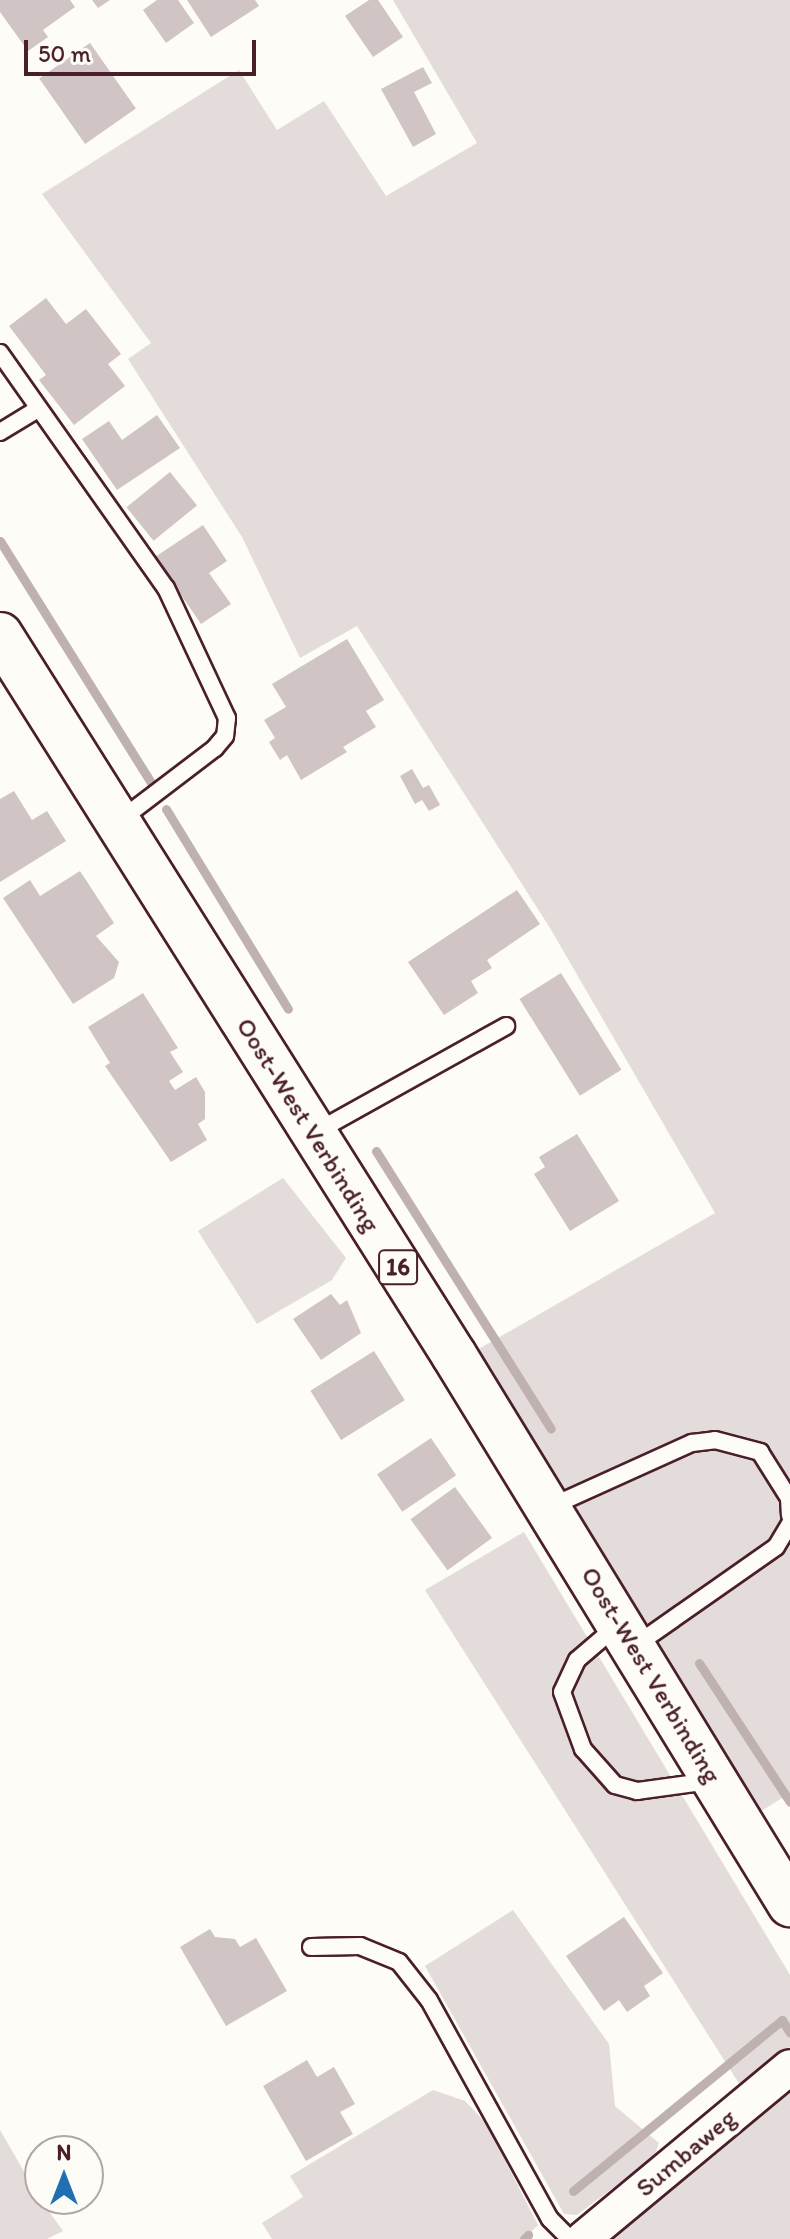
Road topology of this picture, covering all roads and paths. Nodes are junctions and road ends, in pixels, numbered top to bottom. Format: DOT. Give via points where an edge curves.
graph roads {
  1 [pos="0,353"];
  2 [pos="38,409"];
  3 [pos="0,432"];
  4 [pos="0,635"];
  5 [pos="117,822"];
  6 [pos="506,1026"];
  7 [pos="313,1133"];
  8 [pos="549,1508"];
  9 [pos="790,1515"];
  10 [pos="790,1524"];
  11 [pos="627,1634"];
  12 [pos="716,1780"];
  13 [pos="790,1904"];
  14 [pos="311,1947"];
  15 [pos="790,2067"];
  16 [pos="570,2239"];
  17 [pos="583,2239"];
  1 -- 2 [label="lane"];
  2 -- 3 [label="lane"];
  2 -- 5 [label="lane" via="166,588 227,718 225,736 215,748"];
  4 -- 5 [label="main road, Oost-West Verbinding / 16"];
  5 -- 7 [label="main road, Oost-West Verbinding / 16"];
  6 -- 7 [label="lane"];
  7 -- 8 [label="main road, Oost-West Verbinding / 16"];
  8 -- 9 [label="lane" via="692,1443 715,1440 739,1442 760,1452 789,1498"];
  8 -- 11 [label="main road, Oost-West Verbinding / 16"];
  10 -- 11 [label="lane" via="776,1547"];
  11 -- 12 [label="main road, Oost-West Verbinding / 16"];
  11 -- 12 [label="lane" via="577,1660 562,1692 583,1749 615,1785 637,1791"];
  12 -- 13 [label="main road, Oost-West Verbinding / 16"];
  14 -- 16 [label="lane" via="360,1946 399,1962 429,2000 550,2219"];
  15 -- 17 [label="street, Sumbaweg"];
}
